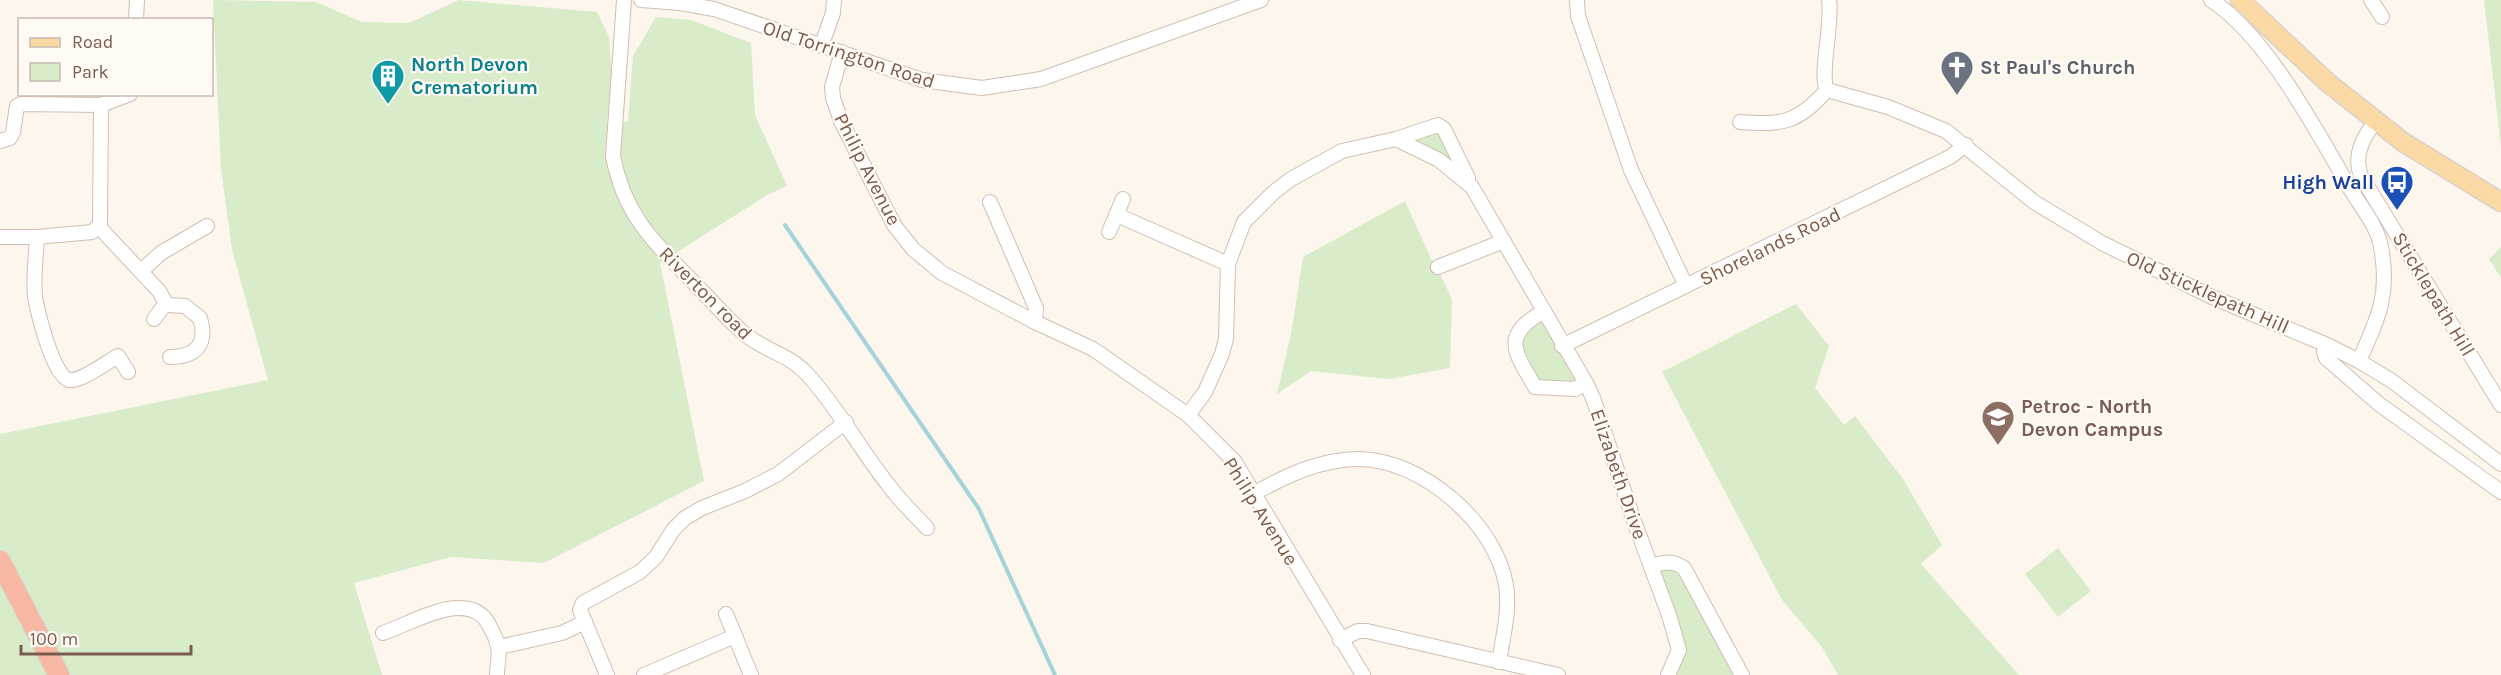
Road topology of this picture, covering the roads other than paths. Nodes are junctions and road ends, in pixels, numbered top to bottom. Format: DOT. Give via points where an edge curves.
graph roads {
  1 [pos="136,0"];
  2 [pos="624,0"];
  3 [pos="641,0"];
  4 [pos="834,0"];
  5 [pos="1261,0"];
  6 [pos="1577,0"];
  7 [pos="1829,0"];
  8 [pos="2211,0"];
  9 [pos="2241,0"];
  10 [pos="2371,0"];
  11 [pos="1222,6"];
  12 [pos="2382,17"];
  13 [pos="136,18"];
  14 [pos="822,45"];
  15 [pos="842,52"];
  16 [pos="1827,90"];
  17 [pos="125,96"];
  18 [pos="101,105"];
  19 [pos="2376,120"];
  20 [pos="1739,122"];
  21 [pos="1396,139"];
  22 [pos="0,141"];
  23 [pos="1966,145"];
  24 [pos="1472,187"];
  25 [pos="1123,199"];
  26 [pos="990,202"];
  27 [pos="2501,202"];
  28 [pos="1117,215"];
  29 [pos="207,226"];
  30 [pos="99,227"];
  31 [pos="1109,232"];
  32 [pos="0,237"];
  33 [pos="37,237"];
  34 [pos="1504,241"];
  35 [pos="1228,264"];
  36 [pos="1438,267"];
  37 [pos="141,271"];
  38 [pos="1686,286"];
  39 [pos="166,303"];
  40 [pos="1544,311"];
  41 [pos="154,319"];
  42 [pos="1035,322"];
  43 [pos="111,343"];
  44 [pos="2327,345"];
  45 [pos="1562,346"];
  46 [pos="118,356"];
  47 [pos="170,357"];
  48 [pos="2359,361"];
  49 [pos="128,372"];
  50 [pos="1586,383"];
  51 [pos="2501,405"];
  52 [pos="1188,415"];
  53 [pos="846,422"];
  54 [pos="2501,464"];
  55 [pos="2501,492"];
  56 [pos="1253,494"];
  57 [pos="927,528"];
  58 [pos="0,561"];
  59 [pos="1651,566"];
  60 [pos="726,614"];
  61 [pos="585,622"];
  62 [pos="383,633"];
  63 [pos="735,636"];
  64 [pos="1340,640"];
  65 [pos="499,647"];
  66 [pos="1499,662"];
  67 [pos="59,675"];
  68 [pos="497,675"];
  69 [pos="608,675"];
  70 [pos="644,675"];
  71 [pos="751,675"];
  72 [pos="1363,675"];
  73 [pos="1557,675"];
  74 [pos="1668,675"];
  75 [pos="1742,675"];
  1 -- 13 [label="street"];
  2 -- 53 [label="street, Riverton road" via="613,156 626,202 639,225 745,334 767,350 789,357"];
  3 -- 14 [label="street, Old Torrington Road" via="714,9"];
  4 -- 14 [label="street"];
  5 -- 11 [label="street, Old Torrington Road"];
  6 -- 38 [label="street, Shorelands Road" via="1578,16 1631,170"];
  7 -- 16 [label="street" via="1824,82"];
  8 -- 48 [label="street" via="2227,10 2280,74 2381,244 2383,302"];
  9 -- 19 [label="main road" via="2326,82"];
  10 -- 12 [label="street"];
  11 -- 15 [label="street, Old Torrington Road" via="1041,79 994,88 922,80"];
  14 -- 15 [label="street, Old Torrington Road"];
  15 -- 42 [label="street, Philip Avenue" via="834,74 833,99 894,225 913,249 942,273"];
  16 -- 20 [label="street" via="1798,117 1764,123"];
  16 -- 23 [label="street, Old Sticklepath Hill" via="1916,117 1946,130"];
  17 -- 18 [label="street"];
  18 -- 22 [label="street" via="21,104 17,106 14,132"];
  18 -- 30 [label="street"];
  19 -- 27 [label="main road" via="2434,162"];
  19 -- 51 [label="street, Sticklepath Hill" via="2357,158 2361,176"];
  21 -- 24 [label="street, Elizabeth Drive" via="1439,160"];
  21 -- 24 [label="street, Elizabeth Drive" via="1441,126"];
  21 -- 35 [label="street, Elizabeth Drive" via="1342,151 1291,179 1244,222"];
  23 -- 38 [label="street, Shorelands Road" via="1950,157"];
  23 -- 44 [label="street, Old Sticklepath Hill" via="2034,202 2102,243 2212,297"];
  24 -- 34 [label="street, Elizabeth Drive"];
  25 -- 28 [label="street"];
  26 -- 42 [label="street" via="1036,308"];
  28 -- 31 [label="street"];
  28 -- 35 [label="street"];
  29 -- 37 [label="street" via="160,253"];
  30 -- 33 [label="street" via="92,232"];
  30 -- 37 [label="street"];
  32 -- 33 [label="street"];
  33 -- 46 [label="street" via="35,295 49,347 62,376 78,380"];
  34 -- 36 [label="street"];
  34 -- 40 [label="street, Elizabeth Drive"];
  35 -- 52 [label="street, Elizabeth Drive" via="1226,339 1204,392"];
  37 -- 39 [label="street"];
  38 -- 45 [label="street"];
  39 -- 41 [label="street"];
  39 -- 47 [label="street" via="194,311 203,327 201,341 192,352"];
  40 -- 45 [label="street, Elizabeth Drive"];
  40 -- 50 [label="street, Elizabeth Drive" via="1527,321 1515,340 1515,351 1535,387 1575,389"];
  42 -- 52 [label="street, Philip Avenue" via="1093,349"];
  43 -- 46 [label="street"];
  44 -- 48 [label="street, Old Sticklepath Hill"];
  44 -- 55 [label="street" via="2326,358 2377,403"];
  45 -- 50 [label="street, Elizabeth Drive"];
  46 -- 49 [label="street"];
  48 -- 54 [label="street, Old Sticklepath Hill" via="2392,381"];
  50 -- 59 [label="street, Elizabeth Drive"];
  52 -- 56 [label="street, Philip Avenue" via="1235,462"];
  53 -- 57 [label="street, Riverton road" via="890,487"];
  53 -- 61 [label="street" via="778,474 685,518 640,572 583,603 579,610"];
  56 -- 64 [label="street, Philip Avenue"];
  56 -- 66 [label="street" via="1312,465 1361,459 1392,465 1442,490 1463,507 1485,534 1501,566 1508,612"];
  58 -- 67 [label="highway"];
  59 -- 74 [label="street, Elizabeth Drive" via="1679,650"];
  59 -- 75 [label="street" via="1668,561 1684,568"];
  60 -- 63 [label="street"];
  61 -- 65 [label="street" via="562,633"];
  61 -- 69 [label="street"];
  62 -- 65 [label="street" via="459,607 483,615"];
  63 -- 70 [label="street"];
  63 -- 71 [label="street"];
  64 -- 66 [label="street" via="1367,631"];
  64 -- 72 [label="street, Philip Avenue"];
  65 -- 68 [label="street"];
  66 -- 73 [label="street"];
}
